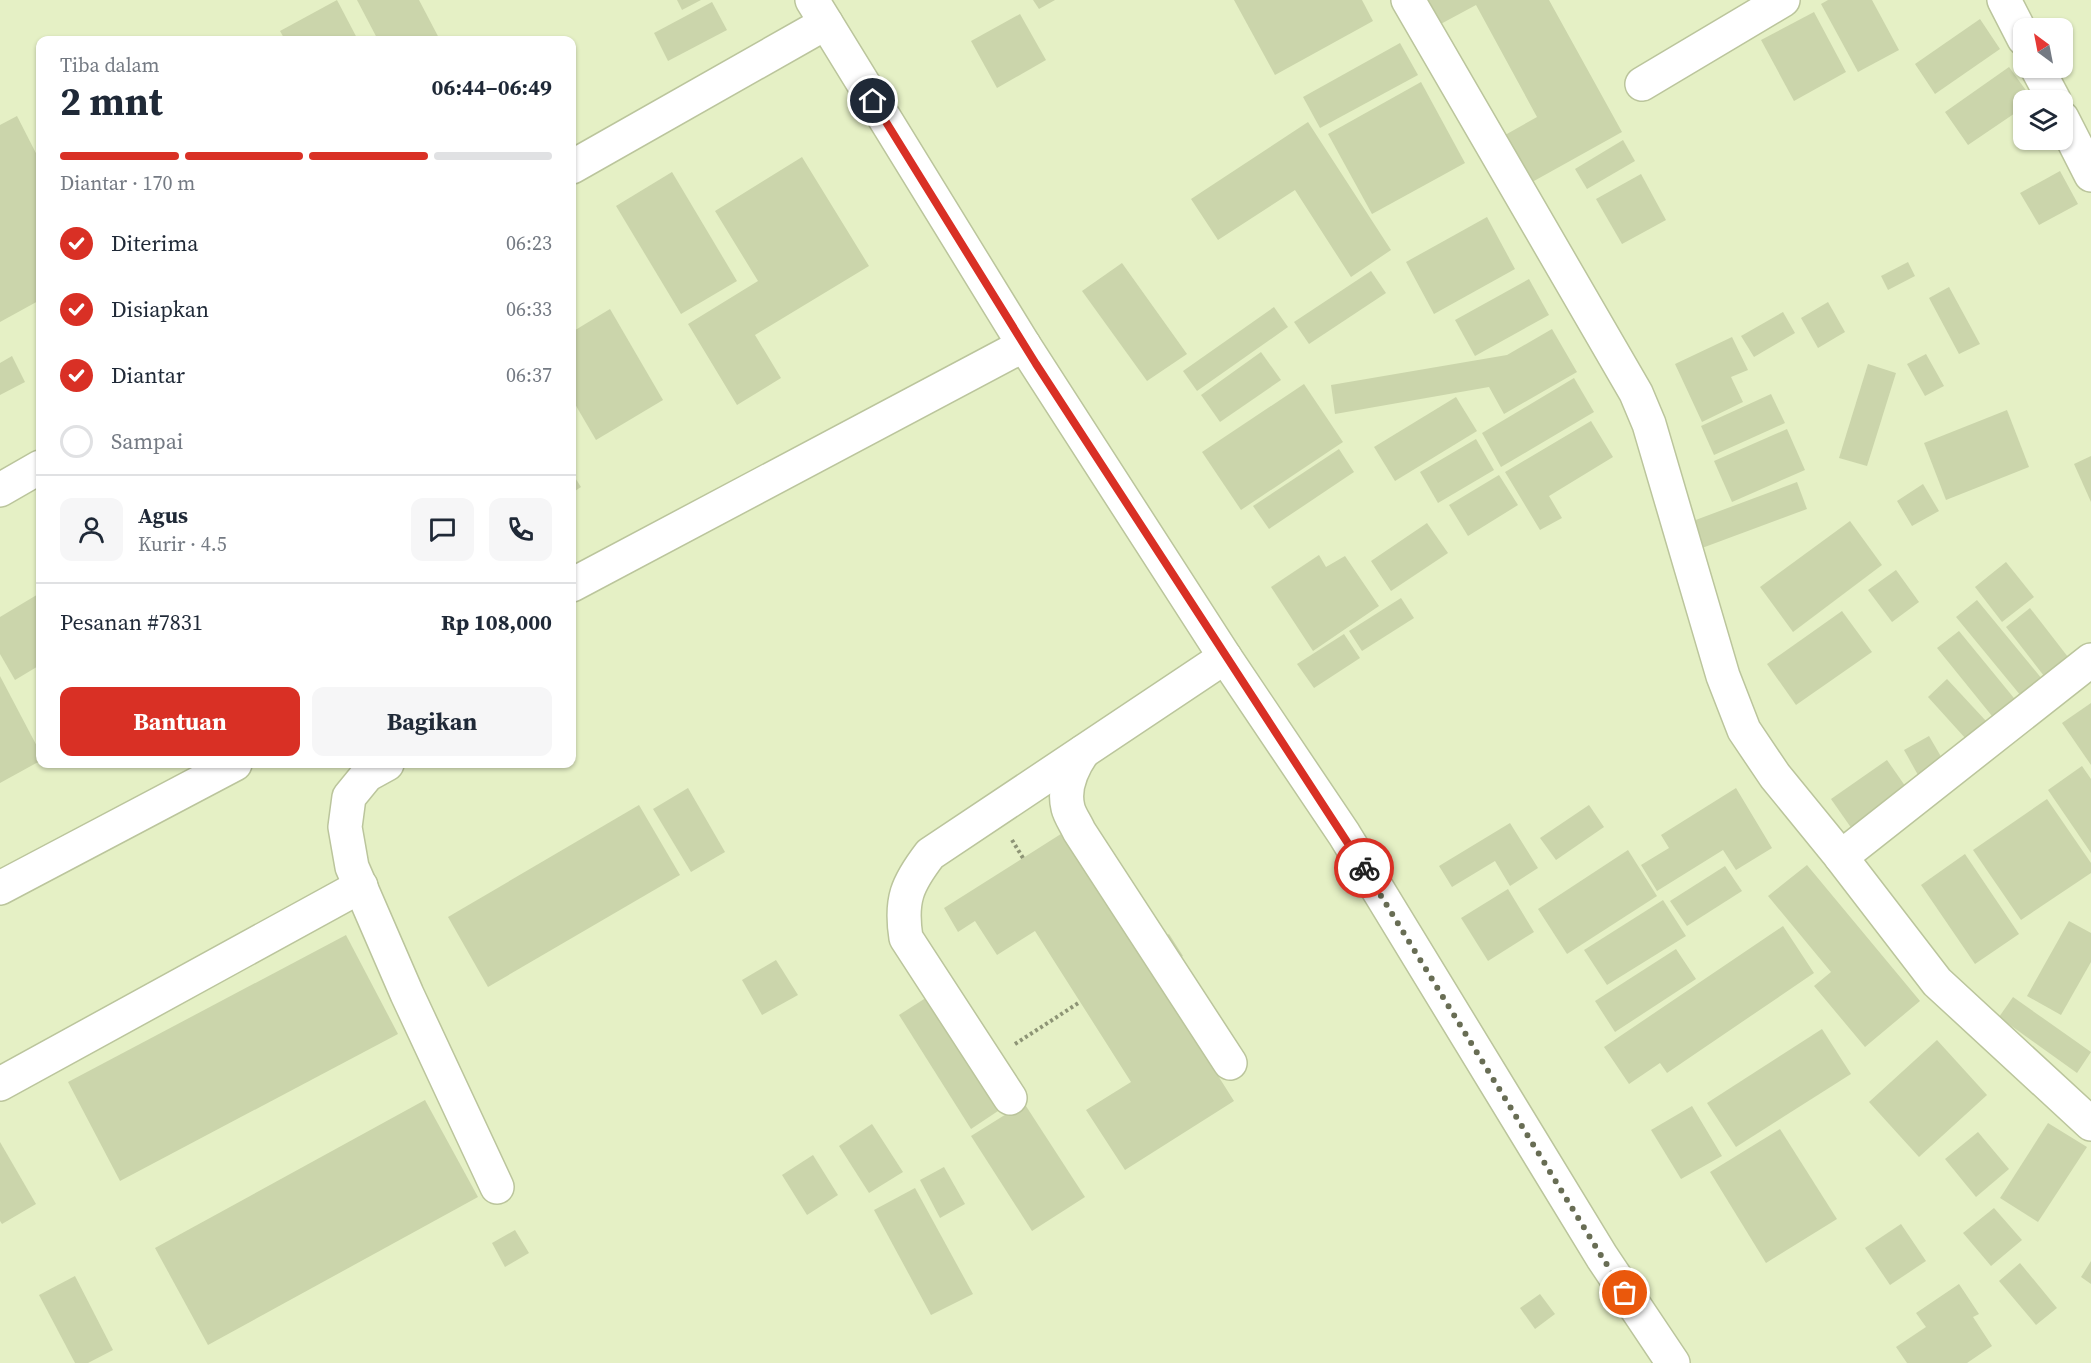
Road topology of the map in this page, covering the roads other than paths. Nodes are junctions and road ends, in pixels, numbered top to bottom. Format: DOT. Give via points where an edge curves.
graph roads {
  1 [pos="1408,0"];
  2 [pos="1783,0"];
  3 [pos="2004,0"];
  4 [pos="819,12"];
  5 [pos="2013,18"];
  6 [pos="1642,84"];
  7 [pos="2073,140"];
  8 [pos="576,164"];
  9 [pos="2091,175"];
  10 [pos="1024,345"];
  11 [pos="36,469"];
  12 [pos="0,490"];
  13 [pos="576,583"];
  14 [pos="1225,657"];
  15 [pos="2091,660"];
  16 [pos="1083,752"];
  17 [pos="227,768"];
  18 [pos="380,768"];
  19 [pos="1841,857"];
  20 [pos="361,886"];
  21 [pos="0,888"];
  22 [pos="1230,1063"];
  23 [pos="0,1084"];
  24 [pos="1011,1098"];
  25 [pos="2091,1124"];
  26 [pos="497,1187"];
  27 [pos="1672,1363"];
  1 -- 19 [label="main road" via="1636,393 1744,730 1775,776"];
  2 -- 6 [label="main road"];
  3 -- 5 [label="main road"];
  4 -- 8 [label="main road"];
  4 -- 10 [label="main road"];
  7 -- 9 [label="main road"];
  10 -- 13 [label="main road"];
  10 -- 14 [label="main road"];
  11 -- 12 [label="main road"];
  14 -- 16 [label="main road"];
  14 -- 27 [label="main road" via="1344,834 1602,1257"];
  15 -- 19 [label="main road"];
  16 -- 22 [label="main road" via="1067,785 1068,808 1079,831"];
  16 -- 24 [label="main road" via="930,854 906,892 902,915 906,938"];
  17 -- 21 [label="main road"];
  18 -- 20 [label="main road" via="367,775 349,797 345,827 352,867"];
  19 -- 25 [label="main road" via="1937,982"];
  20 -- 23 [label="main road"];
  20 -- 26 [label="main road"];
}
